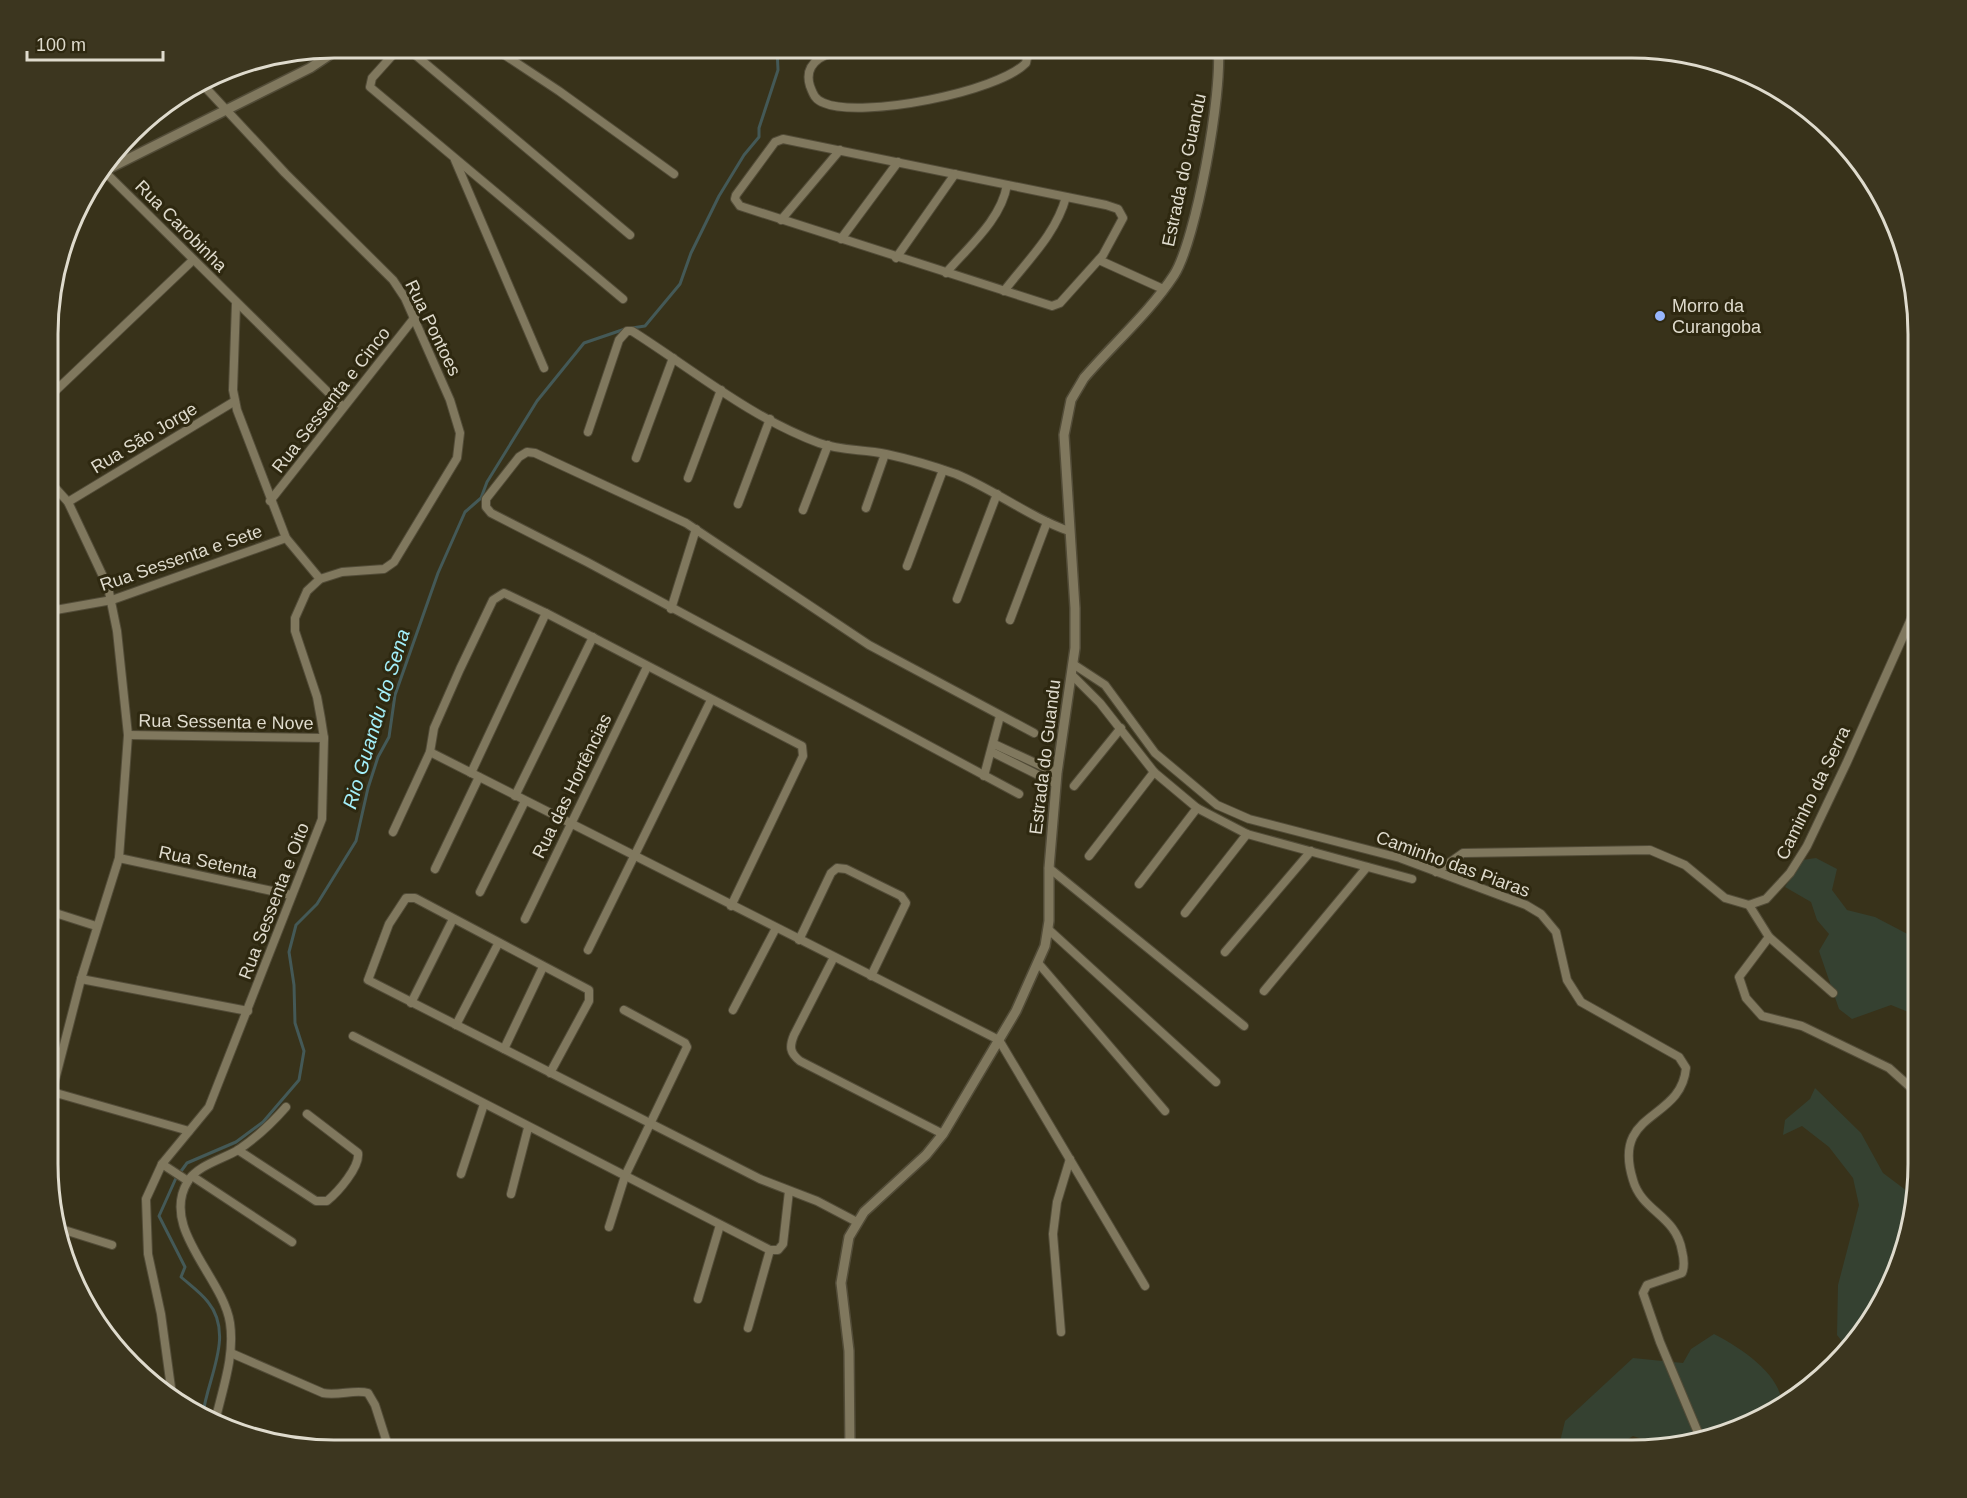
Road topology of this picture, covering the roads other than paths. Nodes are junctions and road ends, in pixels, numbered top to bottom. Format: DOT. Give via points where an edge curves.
graph roads {
  1 [pos="390,58"];
  2 [pos="419,58"];
  3 [pos="509,58"];
  4 [pos="821,58"];
  5 [pos="1027,58"];
  6 [pos="1218,58"];
  7 [pos="324,59"];
  8 [pos="208,90"];
  9 [pos="228,109"];
  10 [pos="840,150"];
  11 [pos="453,156"];
  12 [pos="898,162"];
  13 [pos="117,165"];
  14 [pos="674,174"];
  15 [pos="955,174"];
  16 [pos="107,178"];
  17 [pos="1007,185"];
  18 [pos="1065,197"];
  19 [pos="781,220"];
  20 [pos="630,235"];
  21 [pos="841,239"];
  22 [pos="896,258"];
  23 [pos="1099,260"];
  24 [pos="192,261"];
  25 [pos="946,273"];
  26 [pos="1163,289"];
  27 [pos="1004,291"];
  28 [pos="623,299"];
  29 [pos="236,304"];
  30 [pos="415,317"];
  31 [pos="674,358"];
  32 [pos="544,368"];
  33 [pos="58,388"];
  34 [pos="721,390"];
  35 [pos="235,400"];
  36 [pos="343,407"];
  37 [pos="770,419"];
  38 [pos="588,432"];
  39 [pos="828,445"];
  40 [pos="885,454"];
  41 [pos="636,458"];
  42 [pos="943,470"];
  43 [pos="688,478"];
  44 [pos="58,491"];
  45 [pos="997,494"];
  46 [pos="270,501"];
  47 [pos="68,502"];
  48 [pos="738,504"];
  49 [pos="866,508"];
  50 [pos="803,510"];
  51 [pos="1047,522"];
  52 [pos="696,529"];
  53 [pos="1069,531"];
  54 [pos="286,538"];
  55 [pos="907,566"];
  56 [pos="320,579"];
  57 [pos="957,599"];
  58 [pos="112,600"];
  59 [pos="671,609"];
  60 [pos="58,610"];
  61 [pos="546,613"];
  62 [pos="1010,620"];
  63 [pos="1908,626"];
  64 [pos="593,637"];
  65 [pos="1073,664"];
  66 [pos="647,667"];
  67 [pos="1072,675"];
  68 [pos="711,700"];
  69 [pos="1000,716"];
  70 [pos="1121,728"];
  71 [pos="1034,733"];
  72 [pos="128,735"];
  73 [pos="324,738"];
  74 [pos="993,748"];
  75 [pos="430,752"];
  76 [pos="1155,772"];
  77 [pos="471,773"];
  78 [pos="1057,773"];
  79 [pos="984,776"];
  80 [pos="479,777"];
  81 [pos="1056,784"];
  82 [pos="1074,786"];
  83 [pos="1019,794"];
  84 [pos="515,795"];
  85 [pos="525,801"];
  86 [pos="1197,808"];
  87 [pos="570,824"];
  88 [pos="393,832"];
  89 [pos="1247,834"];
  90 [pos="1311,851"];
  91 [pos="1089,856"];
  92 [pos="636,857"];
  93 [pos="119,858"];
  94 [pos="1367,867"];
  95 [pos="435,868"];
  96 [pos="1049,868"];
  97 [pos="1436,872"];
  98 [pos="1412,879"];
  99 [pos="1139,884"];
  100 [pos="480,892"];
  101 [pos="291,896"];
  102 [pos="1749,905"];
  103 [pos="731,906"];
  104 [pos="1185,913"];
  105 [pos="58,914"];
  106 [pos="453,919"];
  107 [pos="525,919"];
  108 [pos="96,926"];
  109 [pos="776,928"];
  110 [pos="1048,929"];
  111 [pos="1768,937"];
  112 [pos="799,940"];
  113 [pos="498,944"];
  114 [pos="588,950"];
  115 [pos="1225,952"];
  116 [pos="834,957"];
  117 [pos="1038,964"];
  118 [pos="543,967"];
  119 [pos="871,976"];
  120 [pos="81,979"];
  121 [pos="1264,991"];
  122 [pos="1833,993"];
  123 [pos="411,1003"];
  124 [pos="624,1010"];
  125 [pos="734,1010"];
  126 [pos="248,1011"];
  127 [pos="456,1025"];
  128 [pos="1244,1026"];
  129 [pos="352,1036"];
  130 [pos="999,1040"];
  131 [pos="504,1049"];
  132 [pos="58,1062"];
  133 [pos="550,1073"];
  134 [pos="1216,1082"];
  135 [pos="1908,1085"];
  136 [pos="58,1093"];
  137 [pos="484,1104"];
  138 [pos="286,1107"];
  139 [pos="1165,1111"];
  140 [pos="307,1114"];
  141 [pos="651,1124"];
  142 [pos="528,1128"];
  143 [pos="189,1131"];
  144 [pos="944,1134"];
  145 [pos="238,1150"];
  146 [pos="1070,1159"];
  147 [pos="164,1166"];
  148 [pos="461,1174"];
  149 [pos="625,1176"];
  150 [pos="188,1179"];
  151 [pos="789,1191"];
  152 [pos="511,1194"];
  153 [pos="857,1222"];
  154 [pos="720,1225"];
  155 [pos="609,1227"];
  156 [pos="67,1231"];
  157 [pos="292,1242"];
  158 [pos="112,1245"];
  159 [pos="770,1250"];
  160 [pos="1145,1286"];
  161 [pos="698,1299"];
  162 [pos="748,1328"];
  163 [pos="1061,1332"];
  164 [pos="231,1353"];
  165 [pos="171,1385"];
  166 [pos="217,1413"];
  167 [pos="1698,1431"];
  168 [pos="385,1440"];
  169 [pos="850,1440"];
  1 -- 11 [label="street" via="372,78 370,87"];
  2 -- 20 [label="street"];
  3 -- 14 [label="street"];
  4 -- 5 [label="street" via="809,70 808,80 823,103 884,106 951,94 1011,75"];
  6 -- 26 [label="street, Estrada do Guandu" via="1219,86 1191,227 1181,262"];
  7 -- 9 [label="street"];
  8 -- 9 [label="street, Rua Pontoes"];
  9 -- 13 [label="street"];
  9 -- 30 [label="street, Rua Pontoes" via="285,173 389,275"];
  10 -- 12 [label="street"];
  10 -- 19 [label="street"];
  10 -- 19 [label="street" via="789,140 775,142 735,199 747,210"];
  11 -- 28 [label="street"];
  11 -- 32 [label="street"];
  12 -- 15 [label="street"];
  12 -- 21 [label="street"];
  15 -- 17 [label="street"];
  15 -- 22 [label="street"];
  16 -- 24 [label="street, Rua Carobinha"];
  17 -- 18 [label="street"];
  17 -- 25 [label="street" via="1001,206"];
  18 -- 23 [label="street" via="1106,205 1121,213 1123,218"];
  18 -- 27 [label="street" via="1051,232"];
  19 -- 21 [label="street"];
  21 -- 22 [label="street"];
  22 -- 25 [label="street"];
  23 -- 26 [label="street"];
  23 -- 27 [label="street" via="1055,306"];
  24 -- 29 [label="street, Rua Carobinha"];
  24 -- 33 [label="street"];
  25 -- 27 [label="street"];
  26 -- 53 [label="street, Estrada do Guandu" via="1088,373 1071,400 1064,435"];
  29 -- 35 [label="street"];
  29 -- 36 [label="street, Rua Carobinha"];
  30 -- 36 [label="street, Rua Sessenta e Cinco"];
  30 -- 56 [label="street, Rua Pontoes" via="457,420 461,442 457,458 390,565 374,571 329,574"];
  31 -- 34 [label="street"];
  31 -- 38 [label="street" via="632,331 623,334"];
  31 -- 41 [label="street"];
  34 -- 37 [label="street"];
  34 -- 43 [label="street"];
  35 -- 46 [label="street"];
  35 -- 47 [label="street, Rua São Jorge"];
  36 -- 46 [label="street, Rua Sessenta e Cinco"];
  37 -- 39 [label="street"];
  37 -- 48 [label="street"];
  39 -- 40 [label="street"];
  39 -- 50 [label="street"];
  40 -- 42 [label="street"];
  40 -- 49 [label="street"];
  42 -- 45 [label="street"];
  42 -- 55 [label="street"];
  44 -- 47 [label="street"];
  45 -- 51 [label="street"];
  45 -- 57 [label="street"];
  46 -- 54 [label="street"];
  47 -- 58 [label="street" via="103,572"];
  51 -- 53 [label="street"];
  51 -- 62 [label="street"];
  52 -- 59 [label="street"];
  52 -- 59 [label="street" via="531,452 519,458 486,499 491,513"];
  52 -- 69 [label="street" via="879,651"];
  53 -- 65 [label="street, Estrada do Guandu" via="1075,608"];
  54 -- 56 [label="street"];
  54 -- 58 [label="street, Rua Sessenta e Sete"];
  56 -- 73 [label="street, Rua Sessenta e Oito" via="301,600 294,624 317,697"];
  58 -- 60 [label="street, Rua Sessenta e Sete"];
  58 -- 72 [label="street"];
  59 -- 79 [label="street"];
  61 -- 64 [label="street"];
  61 -- 75 [label="street" via="504,593 493,600 434,729"];
  61 -- 77 [label="street"];
  63 -- 102 [label="street, Caminho da Serra" via="1807,846 1776,891"];
  64 -- 66 [label="street"];
  64 -- 84 [label="street"];
  65 -- 67 [label="street, Estrada do Guandu"];
  65 -- 97 [label="street, Caminho das Piaras" via="1105,685 1155,753 1217,805 1249,819 1400,858"];
  66 -- 68 [label="street"];
  66 -- 87 [label="street, Rua das Hortências"];
  67 -- 70 [label="street"];
  67 -- 78 [label="street, Estrada do Guandu"];
  68 -- 92 [label="street"];
  68 -- 103 [label="street" via="799,743 804,750"];
  69 -- 71 [label="street"];
  69 -- 74 [label="street"];
  70 -- 76 [label="street"];
  70 -- 82 [label="street"];
  72 -- 73 [label="street, Rua Sessenta e Nove"];
  72 -- 93 [label="street"];
  73 -- 101 [label="street, Rua Sessenta e Oito" via="322,819"];
  74 -- 78 [label="street"];
  74 -- 79 [label="street"];
  74 -- 81 [label="street"];
  75 -- 77 [label="street"];
  75 -- 88 [label="street"];
  76 -- 86 [label="street"];
  76 -- 91 [label="street"];
  77 -- 80 [label="street"];
  78 -- 81 [label="street, Estrada do Guandu"];
  79 -- 83 [label="street"];
  80 -- 84 [label="street"];
  80 -- 95 [label="street"];
  81 -- 96 [label="street, Estrada do Guandu"];
  84 -- 85 [label="street"];
  85 -- 87 [label="street"];
  85 -- 100 [label="street"];
  86 -- 89 [label="street"];
  86 -- 99 [label="street"];
  87 -- 92 [label="street"];
  87 -- 107 [label="street, Rua das Hortências"];
  89 -- 90 [label="street"];
  89 -- 104 [label="street"];
  90 -- 94 [label="street"];
  90 -- 115 [label="street"];
  92 -- 103 [label="street"];
  92 -- 114 [label="street"];
  93 -- 101 [label="street, Rua Setenta"];
  93 -- 108 [label="street"];
  94 -- 98 [label="street"];
  94 -- 121 [label="street"];
  96 -- 110 [label="street, Estrada do Guandu"];
  96 -- 128 [label="street"];
  97 -- 102 [label="street" via="1464,853 1650,850 1684,865 1725,898"];
  97 -- 167 [label="street, Caminho das Piaras" via="1542,914 1556,932 1567,980 1581,1002 1670,1051 1686,1068 1679,1090 1659,1112 1639,1125 1629,1150 1633,1181 1642,1197 1674,1227 1682,1248 1682,1273 1647,1285 1643,1293"];
  101 -- 126 [label="street, Rua Sessenta e Oito"];
  102 -- 111 [label="street"];
  103 -- 109 [label="street"];
  105 -- 108 [label="street"];
  106 -- 113 [label="street"];
  106 -- 123 [label="street"];
  106 -- 123 [label="street" via="408,897 389,924 368,980"];
  108 -- 120 [label="street"];
  109 -- 112 [label="street"];
  109 -- 125 [label="street"];
  110 -- 117 [label="street, Estrada do Guandu"];
  110 -- 134 [label="street"];
  111 -- 122 [label="street"];
  111 -- 135 [label="street" via="1739,976 1742,990 1757,1011 1762,1016 1802,1026 1889,1068"];
  112 -- 116 [label="street"];
  112 -- 119 [label="street" via="831,873 837,868 846,869 906,900"];
  113 -- 118 [label="street"];
  113 -- 127 [label="street"];
  116 -- 119 [label="street"];
  116 -- 144 [label="street" via="794,1035 792,1053 800,1061"];
  117 -- 130 [label="street, Estrada do Guandu"];
  117 -- 139 [label="street"];
  118 -- 131 [label="street"];
  118 -- 133 [label="street" via="590,993"];
  119 -- 130 [label="street"];
  120 -- 126 [label="street"];
  120 -- 132 [label="street"];
  123 -- 127 [label="street"];
  124 -- 141 [label="street" via="687,1045"];
  126 -- 143 [label="street, Rua Sessenta e Oito" via="209,1107"];
  127 -- 131 [label="street"];
  129 -- 137 [label="street"];
  130 -- 144 [label="street, Estrada do Guandu"];
  130 -- 146 [label="street"];
  131 -- 133 [label="street"];
  133 -- 141 [label="street"];
  136 -- 143 [label="street"];
  137 -- 142 [label="street"];
  137 -- 148 [label="street"];
  138 -- 145 [label="street"];
  140 -- 145 [label="street" via="358,1152 354,1167 327,1201 316,1201"];
  141 -- 149 [label="street"];
  141 -- 151 [label="street"];
  142 -- 149 [label="street"];
  142 -- 152 [label="street"];
  143 -- 147 [label="street, Rua Sessenta e Oito"];
  144 -- 153 [label="street, Estrada do Guandu"];
  145 -- 150 [label="street"];
  146 -- 160 [label="street"];
  146 -- 163 [label="street" via="1057,1202 1053,1234"];
  147 -- 150 [label="street"];
  147 -- 165 [label="street, Rua Sessenta e Oito" via="146,1199 148,1254"];
  149 -- 154 [label="street"];
  149 -- 155 [label="street"];
  150 -- 157 [label="street"];
  150 -- 164 [label="street" via="181,1200 182,1224 224,1298 230,1320"];
  151 -- 153 [label="street"];
  151 -- 159 [label="street" via="783,1244 778,1250"];
  153 -- 169 [label="street, Estrada do Guandu" via="845,1254 841,1283 849,1351"];
  154 -- 159 [label="street"];
  154 -- 161 [label="street"];
  156 -- 158 [label="street"];
  159 -- 162 [label="street"];
  164 -- 166 [label="street"];
  164 -- 168 [label="street" via="323,1393 368,1393"];
}
